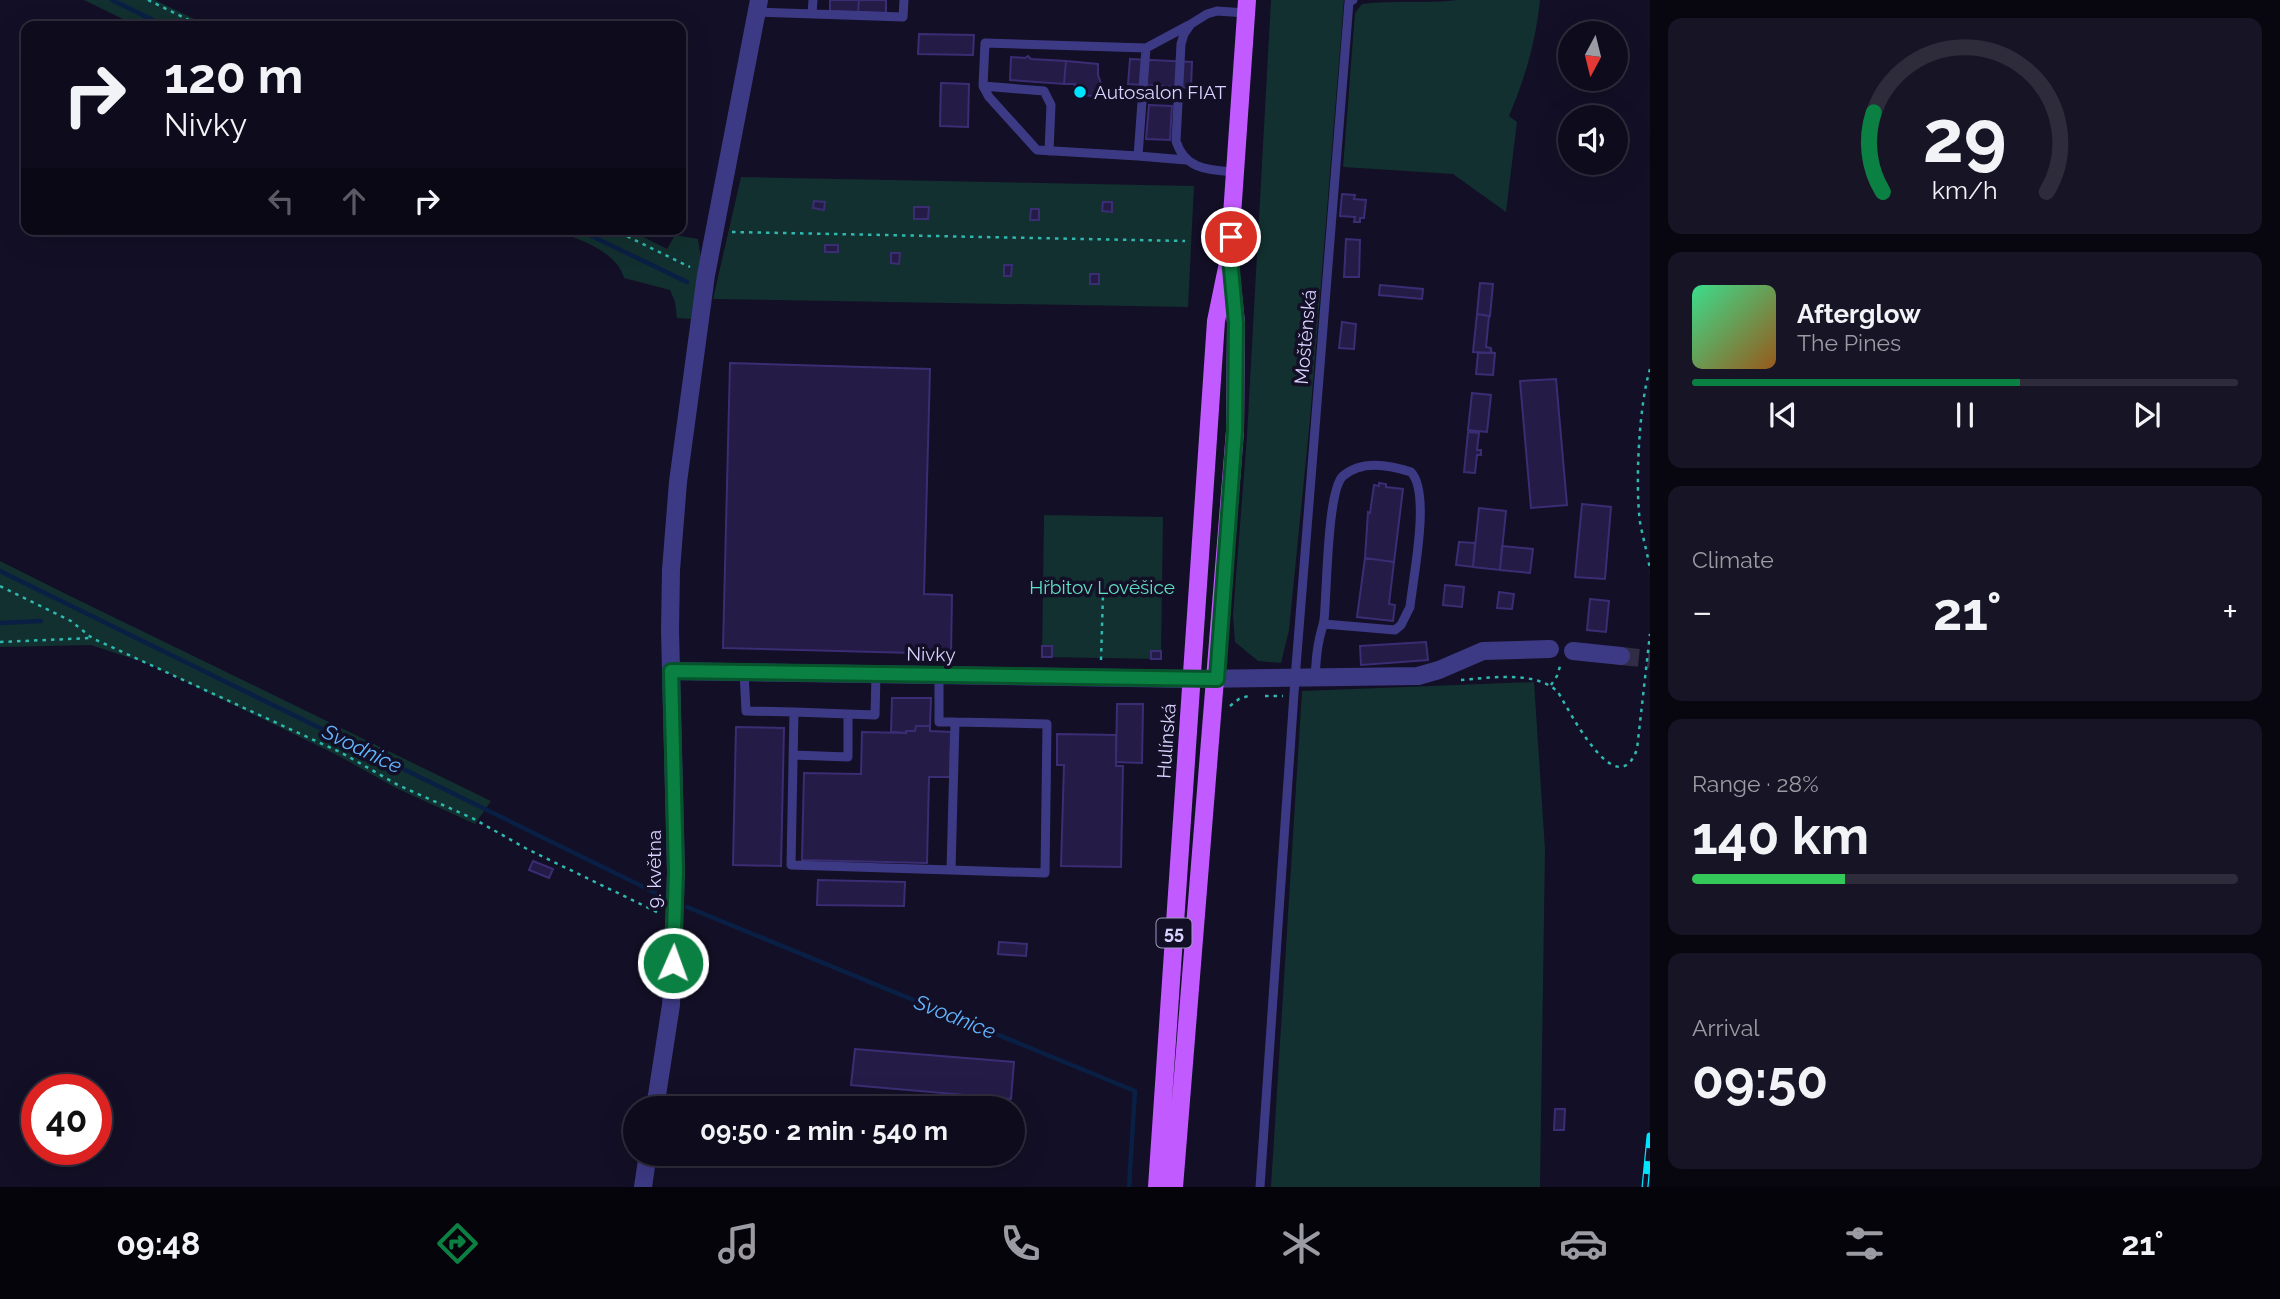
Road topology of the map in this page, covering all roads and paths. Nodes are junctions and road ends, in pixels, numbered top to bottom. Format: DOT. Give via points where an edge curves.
graph roads {
  1 [pos="148,0"];
  2 [pos="813,0"];
  3 [pos="904,0"];
  4 [pos="1353,0"];
  5 [pos="758,6"];
  6 [pos="1247,7"];
  7 [pos="812,14"];
  8 [pos="191,21"];
  9 [pos="1191,24"];
  10 [pos="1146,48"];
  11 [pos="983,86"];
  12 [pos="1049,151"];
  13 [pos="1138,156"];
  14 [pos="1186,160"];
  15 [pos="1235,172"];
  16 [pos="715,232"];
  17 [pos="623,235"];
  18 [pos="1185,241"];
  19 [pos="1230,258"];
  20 [pos="706,275"];
  21 [pos="1650,369"];
  22 [pos="1650,571"];
  23 [pos="0,586"];
  24 [pos="1103,594"];
  25 [pos="1324,624"];
  26 [pos="1650,634"];
  27 [pos="92,638"];
  28 [pos="0,642"];
  29 [pos="1550,649"];
  30 [pos="1573,651"];
  31 [pos="1621,656"];
  32 [pos="671,671"];
  33 [pos="744,672"];
  34 [pos="876,674"];
  35 [pos="939,675"];
  36 [pos="1100,677"];
  37 [pos="1315,678"];
  38 [pos="1191,679"];
  39 [pos="1217,679"];
  40 [pos="1295,679"];
  41 [pos="1450,681"];
  42 [pos="794,712"];
  43 [pos="848,714"];
  44 [pos="955,722"];
  45 [pos="793,755"];
  46 [pos="951,870"];
  47 [pos="674,920"];
  48 [pos="658,1096"];
  49 [pos="646,1166"];
  50 [pos="643,1187"];
  51 [pos="1157,1187"];
  52 [pos="1174,1187"];
  53 [pos="1260,1187"];
  1 -- 8 [label="path"];
  2 -- 7 [label="lane"];
  3 -- 7 [label="lane" via="903,17"];
  4 -- 40 [label="lane, Moštěnská" via="1349,2"];
  5 -- 7 [label="lane"];
  5 -- 16 [label="street, 9. května"];
  6 -- 9 [label="lane" via="1207,14"];
  6 -- 15 [label="main road, Hulínská / 55"];
  9 -- 10 [label="lane"];
  9 -- 14 [label="lane" via="1181,44 1177,141"];
  10 -- 11 [label="lane" via="985,43"];
  10 -- 13 [label="lane"];
  11 -- 12 [label="lane" via="1037,150"];
  11 -- 12 [label="lane" via="1044,91 1051,105"];
  12 -- 13 [label="lane"];
  13 -- 14 [label="lane"];
  14 -- 15 [label="lane" via="1206,169"];
  15 -- 19 [label="main road, Hulínská / 55"];
  16 -- 18 [label="path"];
  16 -- 20 [label="street, 9. května"];
  17 -- 20 [label="path"];
  19 -- 38 [label="main road, Hulínská / 55" via="1216,321"];
  19 -- 39 [label="main road, Hulínská / 55" via="1236,323 1235,431"];
  20 -- 32 [label="street, 9. května" via="676,505"];
  21 -- 22 [label="path" via="1638,468 1640,523"];
  23 -- 27 [label="path" via="71,621"];
  24 -- 36 [label="path"];
  25 -- 25 [label="lane" via="1337,484 1353,469 1367,466 1411,472 1419,486 1421,508 1406,616 1395,630"];
  25 -- 37 [label="lane"];
  26 -- 41 [label="path" via="1637,749 1629,763 1621,766 1612,766 1600,756 1551,685 1509,678"];
  27 -- 28 [label="path"];
  27 -- 47 [label="path" via="342,753"];
  29 -- 37 [label="street, Nivky" via="1482,650 1418,676"];
  30 -- 31 [label="street"];
  32 -- 33 [label="street, Nivky"];
  32 -- 47 [label="street, 9. května"];
  33 -- 34 [label="street, Nivky"];
  33 -- 42 [label="lane" via="746,711"];
  34 -- 35 [label="street, Nivky"];
  34 -- 43 [label="lane" via="875,715"];
  35 -- 36 [label="street, Nivky"];
  35 -- 44 [label="lane" via="939,722"];
  36 -- 38 [label="street, Nivky"];
  37 -- 40 [label="street, Nivky"];
  38 -- 39 [label="street, Nivky"];
  38 -- 51 [label="main road, Hulínská / 55"];
  39 -- 40 [label="street, Nivky"];
  39 -- 52 [label="main road, Hulínská / 55"];
  40 -- 53 [label="lane, Moštěnská"];
  42 -- 43 [label="lane"];
  42 -- 45 [label="lane"];
  43 -- 45 [label="lane" via="848,757"];
  44 -- 46 [label="lane"];
  44 -- 46 [label="lane" via="1047,724 1045,873"];
  45 -- 46 [label="lane" via="791,866"];
  47 -- 48 [label="street, 9. května" via="671,1005"];
  49 -- 50 [label="street"];
}
